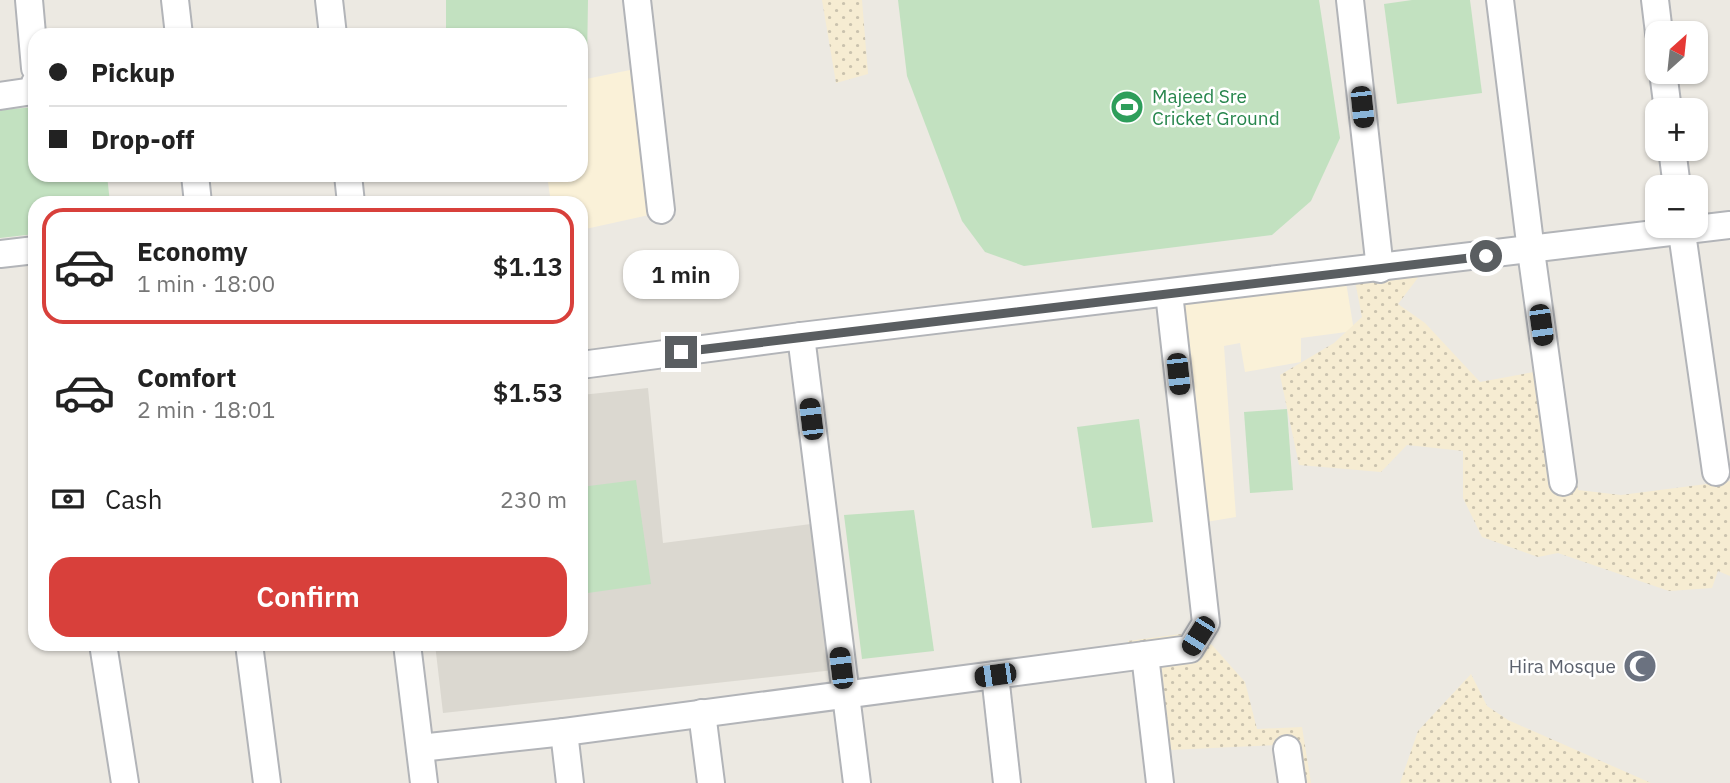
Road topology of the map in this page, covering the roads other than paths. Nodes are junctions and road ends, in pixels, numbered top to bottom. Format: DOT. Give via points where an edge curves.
graph roads {
  1 [pos="29,0"];
  2 [pos="175,0"];
  3 [pos="329,0"];
  4 [pos="637,0"];
  5 [pos="1350,0"];
  6 [pos="1500,0"];
  7 [pos="1655,0"];
  8 [pos="1657,21"];
  9 [pos="31,28"];
  10 [pos="178,28"];
  11 [pos="332,28"];
  12 [pos="28,93"];
  13 [pos="0,96"];
  14 [pos="661,210"];
  15 [pos="1730,225"];
  16 [pos="1708,227"];
  17 [pos="1645,234"];
  18 [pos="1683,238"];
  19 [pos="28,251"];
  20 [pos="1531,251"];
  21 [pos="0,254"];
  22 [pos="1381,269"];
  23 [pos="1169,293"];
  24 [pos="801,336"];
  25 [pos="588,364"];
  26 [pos="1716,472"];
  27 [pos="1563,482"];
  28 [pos="104,651"];
  29 [pos="250,651"];
  30 [pos="408,651"];
  31 [pos="1145,655"];
  32 [pos="995,675"];
  33 [pos="845,695"];
  34 [pos="702,713"];
  35 [pos="564,732"];
  36 [pos="419,748"];
  37 [pos="1287,749"];
  38 [pos="125,783"];
  39 [pos="267,783"];
  40 [pos="424,783"];
  41 [pos="570,783"];
  42 [pos="711,783"];
  43 [pos="856,783"];
  44 [pos="1007,783"];
  45 [pos="1160,783"];
  46 [pos="1292,783"];
  1 -- 9 [label="street"];
  2 -- 10 [label="street"];
  3 -- 11 [label="street"];
  4 -- 14 [label="street"];
  5 -- 22 [label="street"];
  6 -- 20 [label="street"];
  7 -- 8 [label="street"];
  12 -- 13 [label="street"];
  15 -- 16 [label="street"];
  17 -- 20 [label="street"];
  18 -- 26 [label="street"];
  19 -- 21 [label="street"];
  20 -- 22 [label="street"];
  20 -- 27 [label="street"];
  22 -- 23 [label="street"];
  23 -- 24 [label="street"];
  23 -- 31 [label="street" via="1206,623 1190,649"];
  24 -- 25 [label="street"];
  24 -- 33 [label="street"];
  28 -- 38 [label="street"];
  29 -- 39 [label="street"];
  30 -- 36 [label="street"];
  31 -- 32 [label="street"];
  31 -- 45 [label="street"];
  32 -- 33 [label="street"];
  32 -- 44 [label="street"];
  33 -- 34 [label="street"];
  33 -- 43 [label="street"];
  34 -- 35 [label="street"];
  34 -- 42 [label="street"];
  35 -- 36 [label="street"];
  35 -- 41 [label="street"];
  36 -- 40 [label="street"];
  37 -- 46 [label="street"];
}
